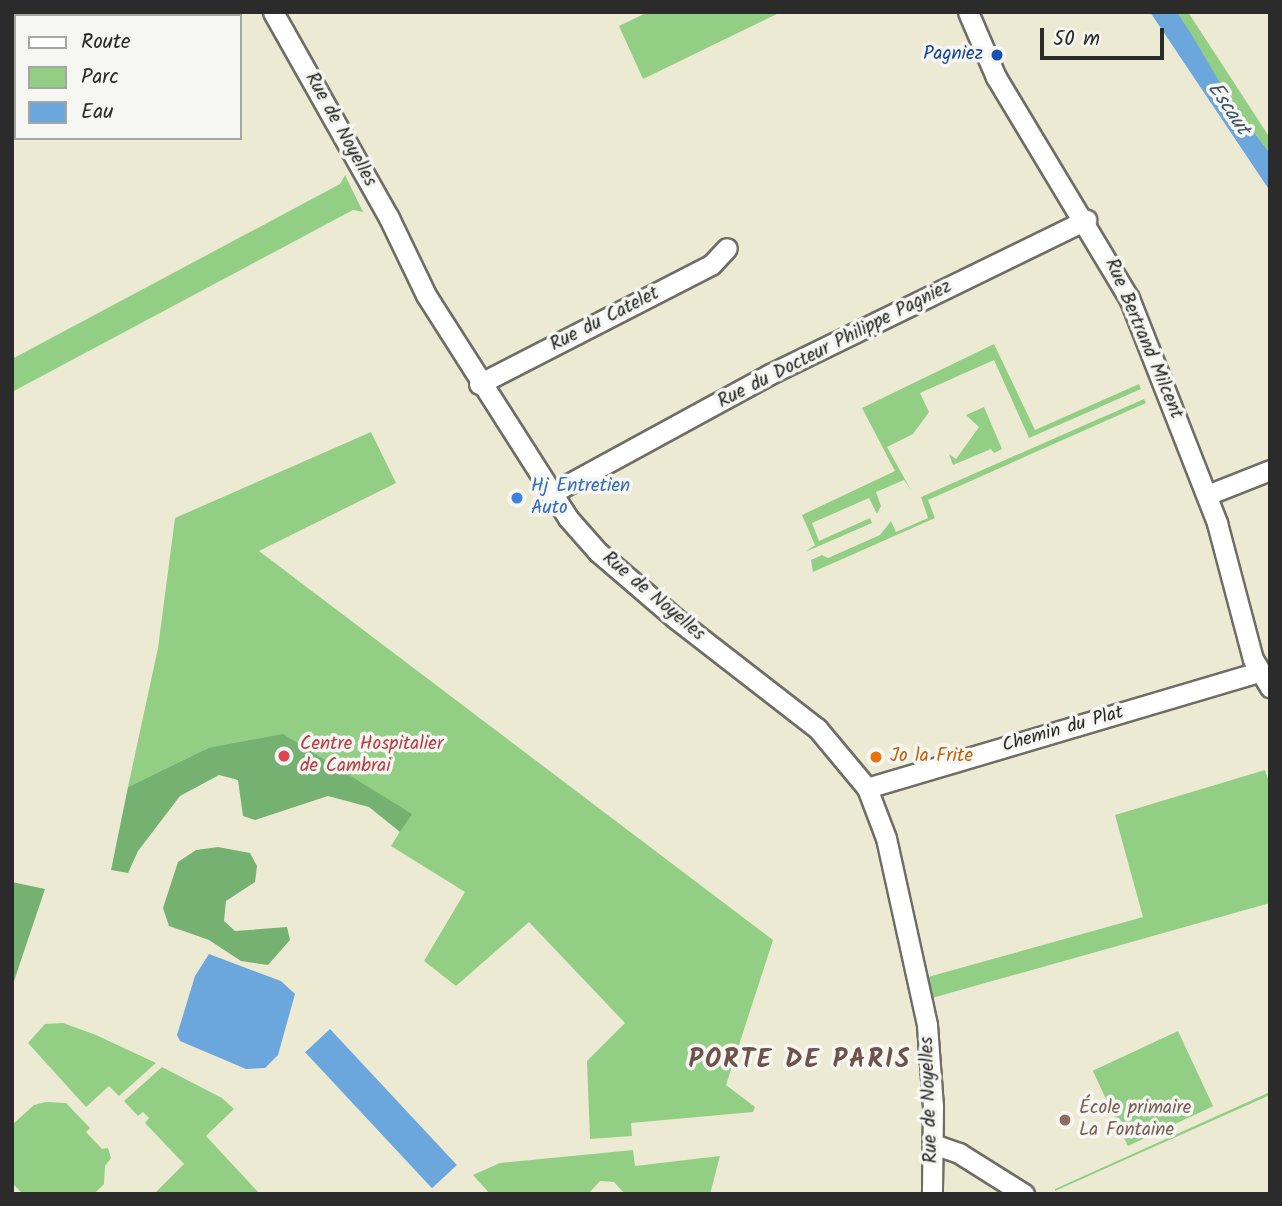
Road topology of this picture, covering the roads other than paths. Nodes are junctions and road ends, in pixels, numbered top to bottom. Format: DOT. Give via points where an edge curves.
graph roads {
  1 [pos="273,12"];
  2 [pos="968,12"];
  3 [pos="1086,220"];
  4 [pos="727,248"];
  5 [pos="479,384"];
  6 [pos="1270,471"];
  7 [pos="550,494"];
  8 [pos="1207,495"];
  9 [pos="1264,680"];
  10 [pos="867,788"];
  11 [pos="933,1144"];
  12 [pos="932,1194"];
  13 [pos="1024,1194"];
  1 -- 5 [label="street, Rue de Noyelles"];
  2 -- 3 [label="street, Rue Bertrand Milcent" via="996,77"];
  3 -- 7 [label="street, Rue du Docteur Philippe Pagniez" via="770,373"];
  3 -- 8 [label="street, Rue Bertrand Milcent" via="1137,316"];
  4 -- 5 [label="street, Rue du Catelet" via="711,265"];
  5 -- 7 [label="street, Rue de Noyelles"];
  6 -- 8 [label="street"];
  7 -- 10 [label="street, Rue de Noyelles" via="598,552 682,625 817,728"];
  8 -- 9 [label="street, Rue Bertrand Milcent"];
  9 -- 10 [label="street, Chemin du Plat"];
  10 -- 11 [label="street, Rue de Noyelles" via="886,838 927,1025"];
  11 -- 12 [label="street, Rue de Noyelles"];
  11 -- 13 [label="street" via="959,1153"];
}
